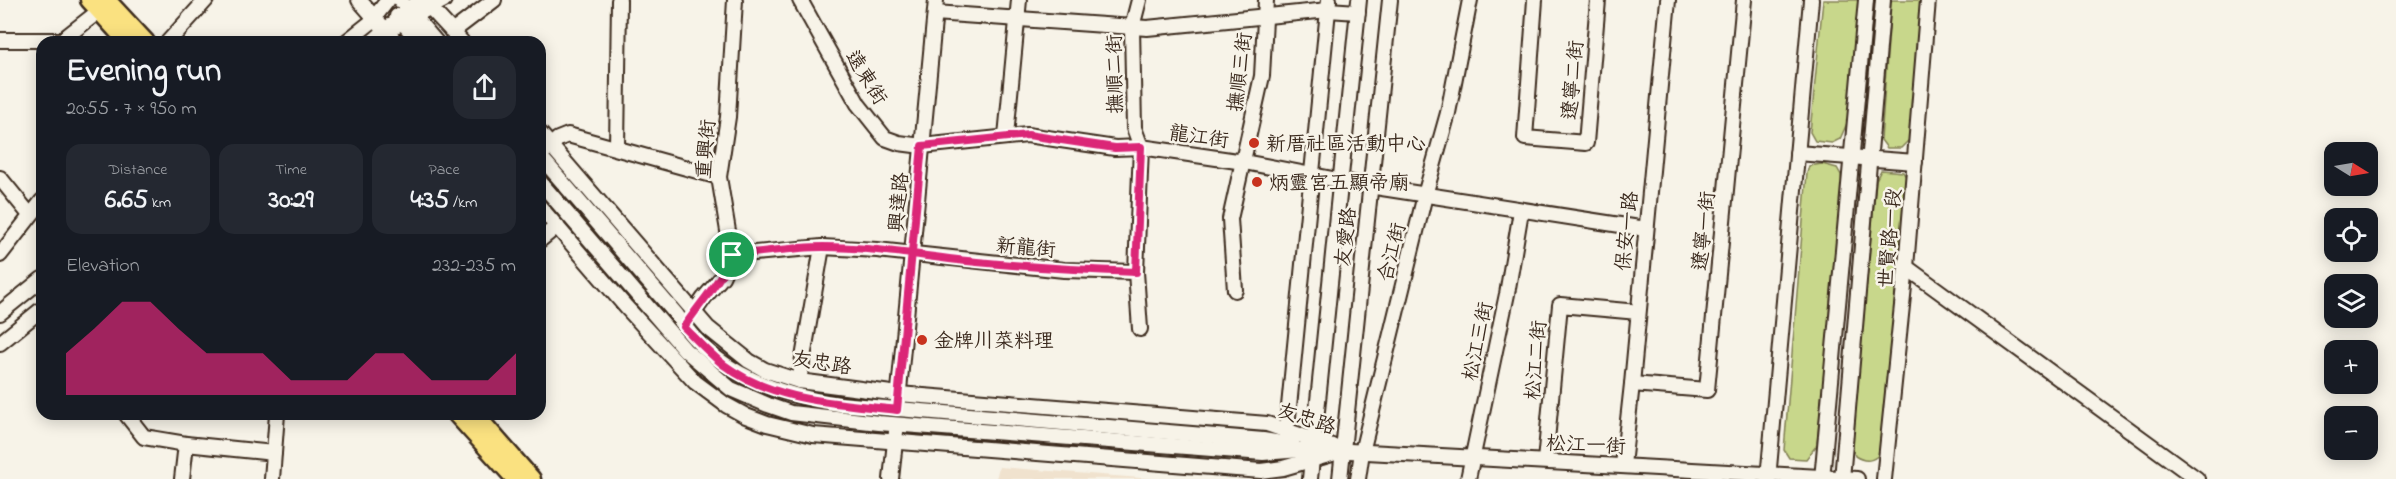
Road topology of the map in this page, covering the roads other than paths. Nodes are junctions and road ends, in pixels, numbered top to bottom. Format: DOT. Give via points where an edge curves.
graph roads {
  1 [pos="206,0"];
  2 [pos="359,0"];
  3 [pos="444,0"];
  4 [pos="494,0"];
  5 [pos="620,0"];
  6 [pos="735,0"];
  7 [pos="800,0"];
  8 [pos="1019,0"];
  9 [pos="1138,0"];
  10 [pos="1266,0"];
  11 [pos="1390,0"];
  12 [pos="1470,0"];
  13 [pos="1534,0"];
  14 [pos="1598,0"];
  15 [pos="1668,0"];
  16 [pos="1744,0"];
  17 [pos="1811,0"];
  18 [pos="1866,0"];
  19 [pos="1883,0"];
  20 [pos="1928,0"];
  21 [pos="425,2"];
  22 [pos="99,4"];
  23 [pos="1329,5"];
  24 [pos="935,6"];
  25 [pos="1358,6"];
  26 [pos="396,8"];
  27 [pos="1264,15"];
  28 [pos="1017,17"];
  29 [pos="374,18"];
  30 [pos="1132,27"];
  31 [pos="386,31"];
  32 [pos="66,36"];
  33 [pos="123,36"];
  34 [pos="139,36"];
  35 [pos="173,36"];
  36 [pos="353,36"];
  37 [pos="380,36"];
  38 [pos="391,36"];
  39 [pos="415,36"];
  40 [pos="429,36"];
  41 [pos="456,36"];
  42 [pos="458,36"];
  43 [pos="0,40"];
  44 [pos="36,40"];
  45 [pos="1006,136"];
  46 [pos="546,140"];
  47 [pos="551,145"];
  48 [pos="922,146"];
  49 [pos="1141,147"];
  50 [pos="617,148"];
  51 [pos="546,150"];
  52 [pos="1797,153"];
  53 [pos="1852,157"];
  54 [pos="1870,158"];
  55 [pos="1244,162"];
  56 [pos="1915,162"];
  57 [pos="546,164"];
  58 [pos="1312,175"];
  59 [pos="719,177"];
  60 [pos="0,178"];
  61 [pos="1340,180"];
  62 [pos="1369,186"];
  63 [pos="546,189"];
  64 [pos="1425,195"];
  65 [pos="36,208"];
  66 [pos="1521,210"];
  67 [pos="546,214"];
  68 [pos="30,215"];
  69 [pos="557,226"];
  70 [pos="1646,229"];
  71 [pos="546,235"];
  72 [pos="822,247"];
  73 [pos="914,253"];
  74 [pos="0,255"];
  75 [pos="732,255"];
  76 [pos="1906,267"];
  77 [pos="1136,272"];
  78 [pos="36,276"];
  79 [pos="36,284"];
  80 [pos="1235,290"];
  81 [pos="36,293"];
  82 [pos="0,303"];
  83 [pos="36,303"];
  84 [pos="693,312"];
  85 [pos="1638,312"];
  86 [pos="0,313"];
  87 [pos="36,314"];
  88 [pos="36,321"];
  89 [pos="0,322"];
  90 [pos="684,327"];
  91 [pos="1140,329"];
  92 [pos="0,332"];
  93 [pos="676,340"];
  94 [pos="0,343"];
  95 [pos="0,349"];
  96 [pos="667,352"];
  97 [pos="799,381"];
  98 [pos="1632,384"];
  99 [pos="899,394"];
  100 [pos="897,410"];
  101 [pos="131,420"];
  102 [pos="277,420"];
  103 [pos="461,420"];
  104 [pos="480,420"];
  105 [pos="896,424"];
  106 [pos="895,441"];
  107 [pos="1286,441"];
  108 [pos="186,444"];
  109 [pos="1313,449"];
  110 [pos="1342,450"];
  111 [pos="1362,452"];
  112 [pos="274,453"];
  113 [pos="1473,457"];
  114 [pos="1545,461"];
  115 [pos="1623,465"];
  116 [pos="1282,473"];
  117 [pos="1768,476"];
  118 [pos="1822,478"];
  119 [pos="1842,478"];
  120 [pos="182,479"];
  121 [pos="272,479"];
  122 [pos="515,479"];
  123 [pos="532,479"];
  124 [pos="891,479"];
  125 [pos="1310,479"];
  126 [pos="1340,479"];
  127 [pos="1358,479"];
  128 [pos="1468,479"];
  129 [pos="1857,479"];
  130 [pos="1884,479"];
  131 [pos="2197,479"];
  1 -- 35 [label="street"];
  2 -- 29 [label="street"];
  3 -- 21 [label="street"];
  4 -- 42 [label="street"];
  5 -- 50 [label="street"];
  6 -- 59 [label="street, 重興街" via="728,117"];
  7 -- 48 [label="street, 遠東街" via="858,104 885,138"];
  8 -- 28 [label="street"];
  9 -- 30 [label="street, 撫順二街"];
  10 -- 27 [label="street, 撫順三街"];
  11 -- 62 [label="street, 友愛路"];
  12 -- 64 [label="street, 合江街" via="1448,113"];
  13 -- 14 [label="street, 遼寧二街" via="1525,138 1586,143"];
  15 -- 70 [label="street, 保安一路"];
  16 -- 98 [label="street, 遼寧一街" via="1707,390"];
  17 -- 52 [label="street"];
  18 -- 53 [label="street"];
  19 -- 54 [label="street, 世賢路一段"];
  20 -- 56 [label="street, 世賢路一段"];
  21 -- 26 [label="street"];
  21 -- 41 [label="street"];
  22 -- 32 [label="street"];
  22 -- 33 [label="main road"];
  22 -- 34 [label="main road"];
  23 -- 25 [label="street"];
  23 -- 27 [label="street"];
  23 -- 58 [label="street, 友愛路"];
  24 -- 28 [label="street"];
  24 -- 48 [label="street, 興達路"];
  25 -- 61 [label="street, 友愛路"];
  26 -- 29 [label="street"];
  26 -- 31 [label="street"];
  26 -- 39 [label="street"];
  26 -- 40 [label="street"];
  27 -- 30 [label="street"];
  27 -- 55 [label="street, 撫順三街" via="1262,76"];
  28 -- 30 [label="street"];
  28 -- 45 [label="street"];
  29 -- 31 [label="street"];
  29 -- 36 [label="street"];
  30 -- 49 [label="street, 撫順二街" via="1134,128"];
  31 -- 37 [label="street"];
  31 -- 38 [label="street"];
  43 -- 44 [label="street"];
  45 -- 48 [label="street, 龍江街"];
  45 -- 49 [label="street, 龍江街" via="1028,135 1115,148"];
  46 -- 47 [label="street, 友忠路"];
  47 -- 50 [label="street" via="568,135"];
  47 -- 51 [label="street"];
  47 -- 84 [label="street, 友忠路"];
  48 -- 73 [label="street, 興達路"];
  49 -- 55 [label="street, 龍江街"];
  49 -- 77 [label="street, 撫順二街"];
  50 -- 59 [label="street"];
  52 -- 53 [label="street"];
  52 -- 117 [label="street"];
  53 -- 54 [label="street"];
  53 -- 118 [label="street"];
  54 -- 56 [label="street"];
  54 -- 119 [label="street, 世賢路一段"];
  55 -- 58 [label="street, 龍江街"];
  55 -- 80 [label="street, 撫順三街" via="1230,219"];
  56 -- 76 [label="street, 世賢路一段"];
  57 -- 90 [label="street, 友忠路"];
  58 -- 61 [label="street, 龍江街"];
  58 -- 107 [label="street, 友愛路"];
  59 -- 75 [label="street, 重興街"];
  60 -- 68 [label="street"];
  61 -- 62 [label="street, 龍江街"];
  61 -- 109 [label="street, 友愛路"];
  62 -- 64 [label="street, 龍江街"];
  62 -- 110 [label="street, 友愛路"];
  63 -- 93 [label="street, 友忠路"];
  64 -- 66 [label="street, 龍江街"];
  64 -- 111 [label="street, 合江街"];
  65 -- 68 [label="street"];
  66 -- 70 [label="street, 龍江街"];
  66 -- 113 [label="street, 松江三街"];
  67 -- 69 [label="street, 友忠路"];
  68 -- 74 [label="street"];
  69 -- 71 [label="street"];
  69 -- 96 [label="street, 友忠路"];
  70 -- 85 [label="street, 保安一路"];
  72 -- 73 [label="street, 新龍街"];
  72 -- 75 [label="street, 新龍街"];
  72 -- 97 [label="street"];
  73 -- 77 [label="street, 新龍街" via="1064,270"];
  73 -- 99 [label="street, 興達路"];
  75 -- 84 [label="street" via="722,277"];
  76 -- 130 [label="street, 世賢路一段"];
  76 -- 131 [label="street"];
  77 -- 91 [label="street, 撫順二街"];
  78 -- 82 [label="street"];
  79 -- 86 [label="street"];
  81 -- 89 [label="street"];
  83 -- 92 [label="street"];
  84 -- 90 [label="street"];
  84 -- 97 [label="street, 友忠路" via="749,361"];
  85 -- 98 [label="street, 保安一路"];
  85 -- 114 [label="street, 松江二街" via="1560,305"];
  87 -- 94 [label="street"];
  88 -- 95 [label="street"];
  90 -- 93 [label="street"];
  90 -- 100 [label="street, 友忠路" via="725,366 762,385 806,399"];
  93 -- 96 [label="street"];
  93 -- 105 [label="street, 友忠路" via="718,380 744,396 791,413"];
  96 -- 106 [label="street, 友忠路" via="710,394 767,424 813,435"];
  97 -- 99 [label="street, 友忠路"];
  98 -- 115 [label="street, 保安一路"];
  99 -- 100 [label="street, 興達路"];
  99 -- 107 [label="street, 友忠路" via="1267,424"];
  100 -- 105 [label="street, 興達路"];
  100 -- 107 [label="street, 友忠路"];
  101 -- 108 [label="street" via="144,437"];
  102 -- 112 [label="street"];
  103 -- 122 [label="main road"];
  104 -- 123 [label="main road"];
  105 -- 106 [label="street, 興達路"];
  105 -- 107 [label="street, 友忠路" via="1263,453"];
  106 -- 116 [label="street, 友忠路"];
  106 -- 124 [label="street, 興達路"];
  107 -- 109 [label="street, 友忠路"];
  107 -- 116 [label="street, 友愛路"];
  108 -- 112 [label="street"];
  108 -- 120 [label="street"];
  109 -- 110 [label="street, 松江一街"];
  109 -- 116 [label="street, 友忠路"];
  109 -- 125 [label="street, 友愛路"];
  110 -- 111 [label="street, 松江一街"];
  110 -- 126 [label="street, 友愛路"];
  111 -- 113 [label="street, 松江一街"];
  111 -- 127 [label="street, 合江街"];
  112 -- 121 [label="street"];
  113 -- 114 [label="street, 松江一街"];
  113 -- 128 [label="street, 松江三街"];
  114 -- 115 [label="street, 松江一街"];
  115 -- 117 [label="street, 松江一街"];
  117 -- 118 [label="street, 松江一街"];
  118 -- 119 [label="street, 松江一街"];
  119 -- 129 [label="street, 松江一街"];
}
